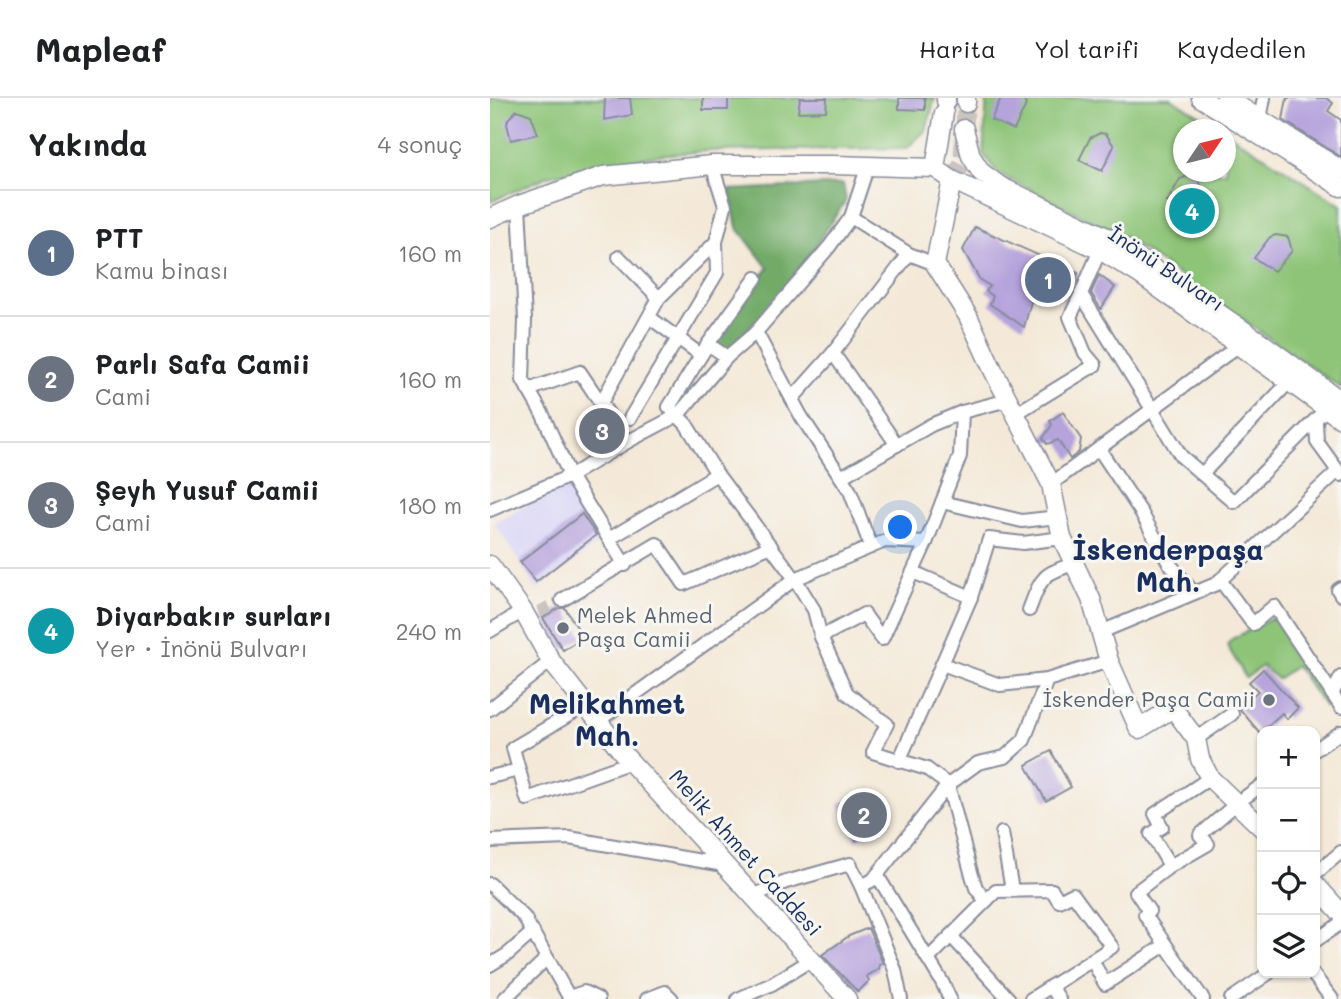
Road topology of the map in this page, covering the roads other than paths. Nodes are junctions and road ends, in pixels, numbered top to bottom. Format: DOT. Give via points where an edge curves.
graph roads {
  1 [pos="1202,98"];
  2 [pos="1226,98"];
  3 [pos="1264,98"];
  4 [pos="945,104"];
  5 [pos="1259,127"];
  6 [pos="964,129"];
  7 [pos="712,165"];
  8 [pos="868,165"];
  9 [pos="935,168"];
  10 [pos="1341,170"];
  11 [pos="952,180"];
  12 [pos="1341,187"];
  13 [pos="519,205"];
  14 [pos="851,217"];
  15 [pos="490,219"];
  16 [pos="716,242"];
  17 [pos="1100,250"];
  18 [pos="909,254"];
  19 [pos="619,257"];
  20 [pos="935,264"];
  21 [pos="756,278"];
  22 [pos="1081,294"];
  23 [pos="659,298"];
  24 [pos="649,317"];
  25 [pos="756,332"];
  26 [pos="678,337"];
  27 [pos="709,344"];
  28 [pos="1238,345"];
  29 [pos="833,353"];
  30 [pos="701,355"];
  31 [pos="727,357"];
  32 [pos="1289,382"];
  33 [pos="528,390"];
  34 [pos="792,399"];
  35 [pos="601,403"];
  36 [pos="1012,407"];
  37 [pos="1153,410"];
  38 [pos="962,412"];
  39 [pos="1331,413"];
  40 [pos="678,415"];
  41 [pos="630,418"];
  42 [pos="626,442"];
  43 [pos="897,445"];
  44 [pos="1099,449"];
  45 [pos="1340,473"];
  46 [pos="717,474"];
  47 [pos="1202,474"];
  48 [pos="570,475"];
  49 [pos="841,477"];
  50 [pos="1051,484"];
  51 [pos="942,502"];
  52 [pos="490,510"];
  53 [pos="1058,517"];
  54 [pos="1062,538"];
  55 [pos="609,539"];
  56 [pos="926,542"];
  57 [pos="771,547"];
  58 [pos="871,547"];
  59 [pos="1075,564"];
  60 [pos="490,565"];
  61 [pos="625,565"];
  62 [pos="913,572"];
  63 [pos="795,579"];
  64 [pos="1220,580"];
  65 [pos="1341,588"];
  66 [pos="1194,593"];
  67 [pos="1341,595"];
  68 [pos="971,597"];
  69 [pos="562,600"];
  70 [pos="1029,610"];
  71 [pos="530,614"];
  72 [pos="490,631"];
  73 [pos="1101,632"];
  74 [pos="821,636"];
  75 [pos="551,661"];
  76 [pos="1109,661"];
  77 [pos="942,664"];
  78 [pos="1341,677"];
  79 [pos="1048,680"];
  80 [pos="1332,694"];
  81 [pos="586,705"];
  82 [pos="1341,707"];
  83 [pos="490,709"];
  84 [pos="1232,713"];
  85 [pos="598,721"];
  86 [pos="1341,732"];
  87 [pos="1196,739"];
  88 [pos="1320,747"];
  89 [pos="899,761"];
  90 [pos="631,762"];
  91 [pos="519,771"];
  92 [pos="490,777"];
  93 [pos="1210,778"];
  94 [pos="948,785"];
  95 [pos="1257,789"];
  96 [pos="1237,803"];
  97 [pos="1257,823"];
  98 [pos="1002,833"];
  99 [pos="490,841"];
  100 [pos="1341,852"];
  101 [pos="724,865"];
  102 [pos="1170,866"];
  103 [pos="1320,870"];
  104 [pos="877,875"];
  105 [pos="490,884"];
  106 [pos="861,886"];
  107 [pos="1320,888"];
  108 [pos="1012,890"];
  109 [pos="752,896"];
  110 [pos="986,901"];
  111 [pos="1338,904"];
  112 [pos="1341,923"];
  113 [pos="533,932"];
  114 [pos="951,936"];
  115 [pos="1320,938"];
  116 [pos="1166,945"];
  117 [pos="547,958"];
  118 [pos="928,958"];
  119 [pos="811,960"];
  120 [pos="1092,960"];
  121 [pos="490,965"];
  122 [pos="1262,978"];
  123 [pos="1315,978"];
  124 [pos="1051,986"];
  125 [pos="505,999"];
  126 [pos="598,999"];
  127 [pos="647,999"];
  128 [pos="672,999"];
  129 [pos="738,999"];
  130 [pos="847,999"];
  131 [pos="901,999"];
  132 [pos="950,999"];
  133 [pos="1009,999"];
  134 [pos="1031,999"];
  135 [pos="1059,999"];
  136 [pos="1203,999"];
  137 [pos="1231,999"];
  138 [pos="1332,999"];
  1 -- 5 [label="street"];
  2 -- 5 [label="street"];
  3 -- 5 [label="street"];
  4 -- 9 [label="street"];
  5 -- 10 [label="street"];
  5 -- 12 [label="street"];
  6 -- 39 [label="street" via="981,172 1000,186 1109,238 1262,343"];
  7 -- 8 [label="street"];
  7 -- 13 [label="street" via="603,176"];
  7 -- 16 [label="street" via="725,206"];
  8 -- 9 [label="street"];
  8 -- 14 [label="street"];
  9 -- 11 [label="street, İnönü Bulvarı"];
  11 -- 17 [label="street, İnönü Bulvarı"];
  11 -- 20 [label="street"];
  13 -- 15 [label="street"];
  13 -- 33 [label="street" via="523,380"];
  14 -- 18 [label="street"];
  14 -- 25 [label="street"];
  16 -- 23 [label="street"];
  16 -- 26 [label="street" via="717,274"];
  17 -- 22 [label="street"];
  17 -- 28 [label="street, İnönü Bulvarı"];
  18 -- 20 [label="street"];
  18 -- 29 [label="street"];
  19 -- 23 [label="street"];
  20 -- 36 [label="street" via="968,316"];
  21 -- 27 [label="street"];
  22 -- 36 [label="street" via="1070,317 1084,353 1094,365"];
  22 -- 37 [label="street"];
  23 -- 24 [label="street"];
  24 -- 26 [label="street"];
  24 -- 35 [label="street"];
  25 -- 31 [label="street"];
  25 -- 34 [label="street"];
  26 -- 30 [label="street"];
  26 -- 41 [label="street"];
  27 -- 30 [label="street"];
  27 -- 31 [label="street"];
  28 -- 32 [label="street, İnönü Bulvarı"];
  28 -- 37 [label="street"];
  29 -- 34 [label="street"];
  29 -- 43 [label="street"];
  30 -- 40 [label="street" via="669,407"];
  31 -- 40 [label="street"];
  32 -- 39 [label="street, İnönü Bulvarı"];
  32 -- 47 [label="street"];
  33 -- 35 [label="street" via="580,372"];
  33 -- 48 [label="street"];
  34 -- 49 [label="street"];
  35 -- 42 [label="street"];
  36 -- 38 [label="street"];
  36 -- 50 [label="street"];
  37 -- 44 [label="street"];
  37 -- 47 [label="street" via="1181,456"];
  38 -- 43 [label="street"];
  38 -- 51 [label="street" via="960,456"];
  39 -- 45 [label="street" via="1317,442"];
  39 -- 47 [label="street" via="1234,502"];
  40 -- 42 [label="street"];
  40 -- 46 [label="street"];
  42 -- 48 [label="street"];
  43 -- 49 [label="street"];
  44 -- 50 [label="street"];
  44 -- 66 [label="street" via="1142,512 1169,563"];
  45 -- 64 [label="street"];
  46 -- 55 [label="street"];
  46 -- 57 [label="street"];
  48 -- 52 [label="street"];
  48 -- 55 [label="street"];
  49 -- 58 [label="street"];
  50 -- 53 [label="street"];
  51 -- 53 [label="street" via="1022,521"];
  51 -- 56 [label="street"];
  53 -- 54 [label="street"];
  54 -- 59 [label="street"];
  54 -- 68 [label="street" via="1023,543 989,539"];
  55 -- 61 [label="street"];
  56 -- 58 [label="street" via="885,541"];
  56 -- 62 [label="street"];
  57 -- 61 [label="street" via="684,584 657,544"];
  57 -- 63 [label="street"];
  58 -- 63 [label="street"];
  59 -- 70 [label="street" via="1048,573"];
  59 -- 73 [label="street"];
  60 -- 71 [label="street, Melik Ahmet Caddesi"];
  61 -- 69 [label="street"];
  62 -- 68 [label="street"];
  62 -- 74 [label="street" via="882,639 864,614"];
  63 -- 74 [label="street" via="814,610"];
  63 -- 85 [label="street"];
  64 -- 66 [label="street"];
  64 -- 80 [label="street" via="1253,624 1274,606"];
  65 -- 67 [label="street"];
  66 -- 73 [label="street"];
  68 -- 77 [label="street"];
  71 -- 72 [label="street"];
  71 -- 75 [label="street, Melik Ahmet Caddesi"];
  73 -- 76 [label="street"];
  74 -- 89 [label="street" via="847,693 887,724 873,752"];
  75 -- 81 [label="street, Melik Ahmet Caddesi"];
  75 -- 83 [label="street"];
  76 -- 79 [label="street"];
  76 -- 87 [label="street" via="1139,729 1173,708"];
  77 -- 79 [label="street" via="1000,685"];
  77 -- 89 [label="street"];
  78 -- 80 [label="street"];
  79 -- 94 [label="street" via="1024,740 1005,757 978,763"];
  80 -- 82 [label="street"];
  81 -- 85 [label="street, Melik Ahmet Caddesi"];
  81 -- 91 [label="street" via="513,748"];
  84 -- 87 [label="street"];
  85 -- 90 [label="street, Melik Ahmet Caddesi"];
  86 -- 88 [label="street"];
  87 -- 93 [label="street"];
  89 -- 94 [label="street" via="927,769"];
  90 -- 91 [label="street" via="527,799"];
  90 -- 101 [label="street, Melik Ahmet Caddesi"];
  91 -- 92 [label="street"];
  93 -- 96 [label="street"];
  93 -- 102 [label="street" via="1155,814 1162,827 1152,834"];
  94 -- 104 [label="street"];
  94 -- 110 [label="street" via="976,888"];
  95 -- 96 [label="street"];
  96 -- 97 [label="street"];
  96 -- 102 [label="street" via="1200,835 1208,844"];
  98 -- 108 [label="street"];
  99 -- 101 [label="street" via="569,838"];
  100 -- 103 [label="street"];
  101 -- 109 [label="street, Melik Ahmet Caddesi"];
  102 -- 116 [label="street" via="1136,892"];
  104 -- 106 [label="street"];
  104 -- 118 [label="street"];
  105 -- 113 [label="street" via="524,916"];
  106 -- 109 [label="street" via="850,864"];
  106 -- 131 [label="street" via="895,970"];
  107 -- 111 [label="street"];
  108 -- 110 [label="street" via="996,891"];
  108 -- 120 [label="street" via="1052,890 1059,901 1073,894 1112,947"];
  109 -- 119 [label="street, Melik Ahmet Caddesi"];
  110 -- 114 [label="street"];
  112 -- 115 [label="street"];
  113 -- 117 [label="street"];
  113 -- 121 [label="street"];
  114 -- 118 [label="street"];
  114 -- 133 [label="street"];
  116 -- 120 [label="street" via="1105,984"];
  116 -- 136 [label="street"];
  117 -- 125 [label="street"];
  117 -- 126 [label="street" via="569,997 584,992"];
  118 -- 132 [label="street"];
  119 -- 129 [label="street"];
  119 -- 130 [label="street, Melik Ahmet Caddesi"];
  120 -- 124 [label="street"];
  122 -- 137 [label="street"];
  123 -- 138 [label="street"];
  124 -- 134 [label="street"];
  124 -- 135 [label="street"];
  127 -- 128 [label="street" via="665,992"];
}
